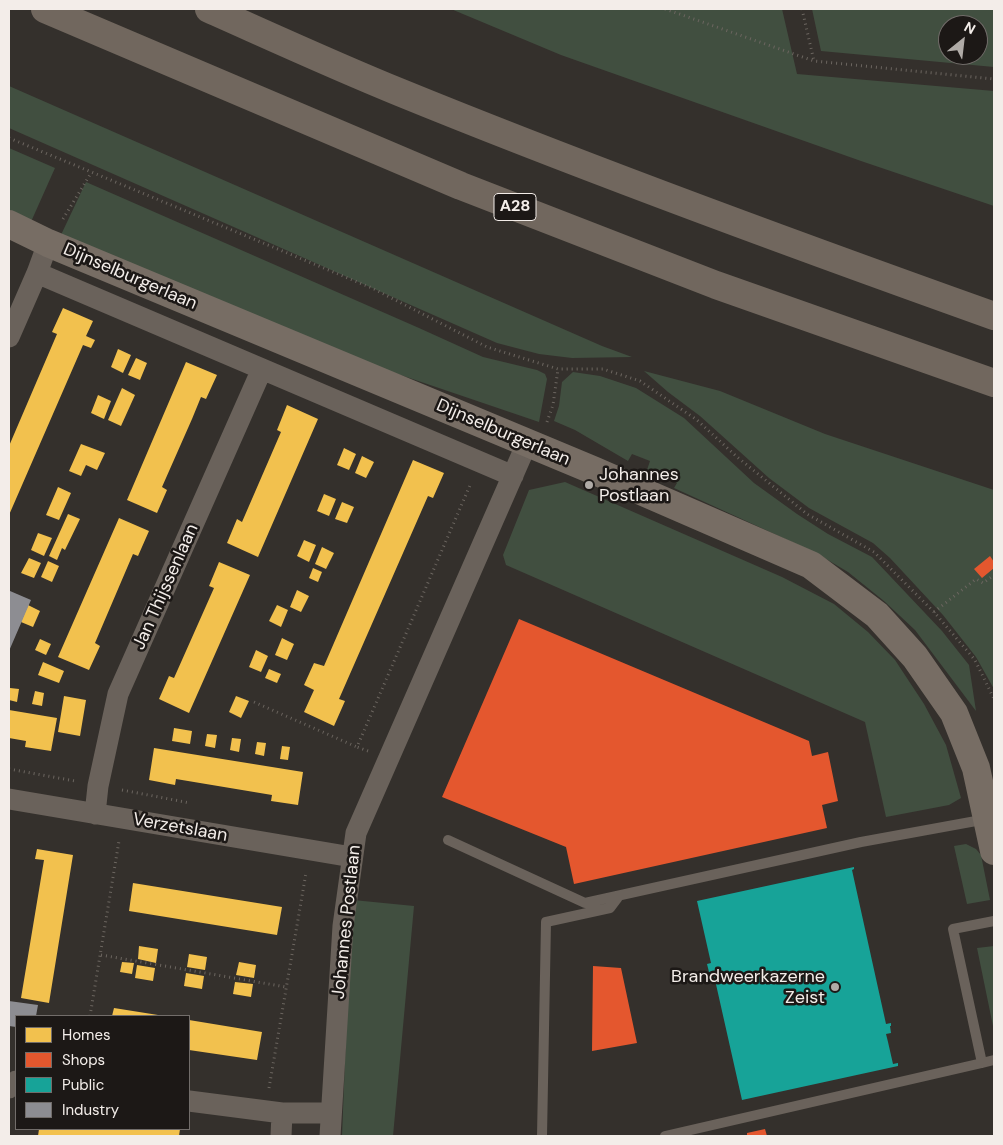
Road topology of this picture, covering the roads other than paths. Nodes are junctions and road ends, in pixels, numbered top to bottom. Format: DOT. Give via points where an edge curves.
graph roads {
  1 [pos="45,9"];
  2 [pos="209,9"];
  3 [pos="9,224"];
  4 [pos="48,242"];
  5 [pos="37,273"];
  6 [pos="994,316"];
  7 [pos="9,337"];
  8 [pos="262,369"];
  9 [pos="994,383"];
  10 [pos="527,443"];
  11 [pos="513,476"];
  12 [pos="9,799"];
  13 [pos="95,814"];
  14 [pos="987,819"];
  15 [pos="448,840"];
  16 [pos="994,851"];
  17 [pos="352,857"];
  18 [pos="619,896"];
  19 [pos="994,921"];
  20 [pos="994,1060"];
  21 [pos="982,1063"];
  22 [pos="190,1101"];
  23 [pos="273,1112"];
  24 [pos="331,1112"];
  25 [pos="281,1136"];
  26 [pos="330,1136"];
  27 [pos="542,1136"];
  28 [pos="665,1136"];
  1 -- 9 [label="highway, A28" via="461,186 716,285"];
  2 -- 6 [label="highway" via="398,92 585,166"];
  3 -- 4 [label="main road, Dijnselburgerlaan"];
  4 -- 5 [label="street"];
  4 -- 10 [label="main road, Dijnselburgerlaan"];
  5 -- 7 [label="street"];
  5 -- 8 [label="street, Dijnselburgerlaan"];
  8 -- 11 [label="street, Dijnselburgerlaan"];
  8 -- 13 [label="street, Jan Thijssenlaan" via="118,694"];
  10 -- 11 [label="street, Johannes Postlaan"];
  10 -- 14 [label="main road, Dijnselburgerlaan" via="811,565 878,615 916,657 954,713 976,768"];
  11 -- 17 [label="street, Johannes Postlaan" via="356,833"];
  12 -- 13 [label="street, Verzetslaan"];
  13 -- 17 [label="street, Verzetslaan"];
  14 -- 16 [label="main road, Dijnselburgerlaan"];
  14 -- 18 [label="lane" via="861,842"];
  15 -- 18 [label="lane" via="585,903"];
  17 -- 24 [label="street, Johannes Postlaan"];
  18 -- 27 [label="lane" via="610,908 546,922"];
  19 -- 21 [label="lane" via="953,929"];
  20 -- 21 [label="lane"];
  21 -- 28 [label="lane"];
  22 -- 23 [label="street"];
  23 -- 24 [label="street"];
  23 -- 25 [label="street"];
  24 -- 26 [label="street, Johannes Postlaan"];
}
